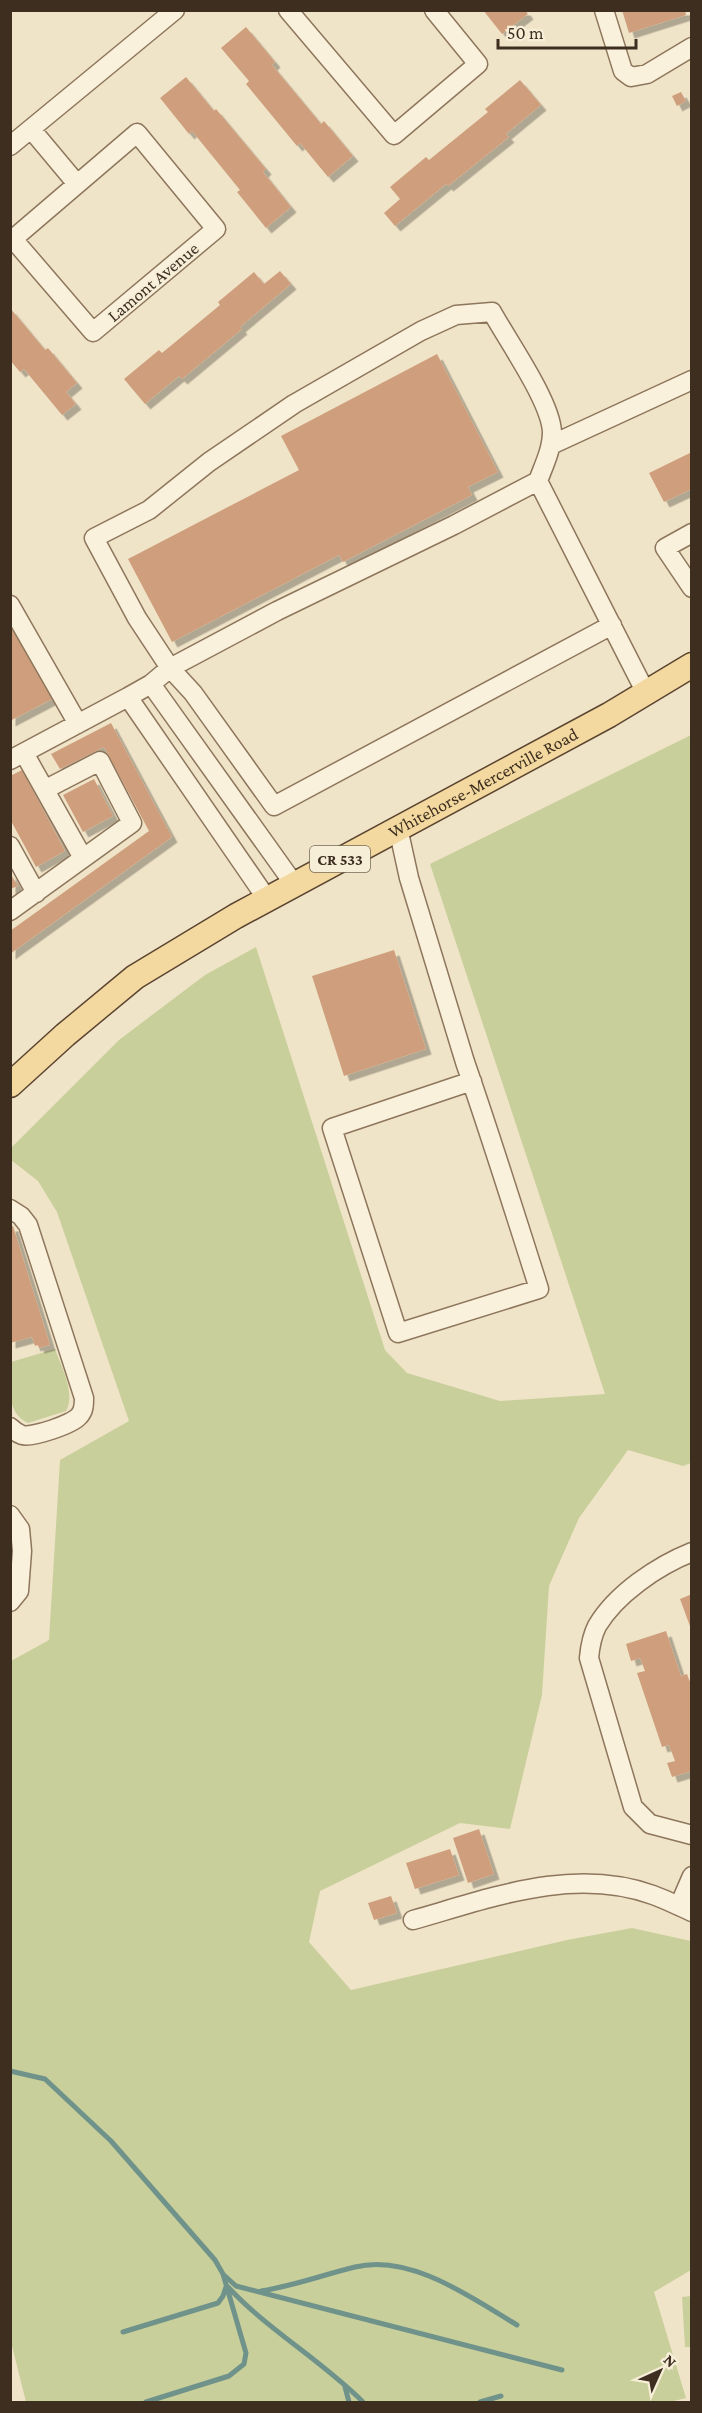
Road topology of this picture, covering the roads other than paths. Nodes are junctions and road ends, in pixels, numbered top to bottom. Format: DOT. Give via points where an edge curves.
graph roads {
  1 [pos="175,10"];
  2 [pos="288,10"];
  3 [pos="434,10"];
  4 [pos="604,10"];
  5 [pos="692,47"];
  6 [pos="31,129"];
  7 [pos="10,146"];
  8 [pos="77,184"];
  9 [pos="692,380"];
  10 [pos="551,445"];
  11 [pos="538,481"];
  12 [pos="692,533"];
  13 [pos="692,588"];
  14 [pos="10,605"];
  15 [pos="612,625"];
  16 [pos="692,665"];
  17 [pos="170,668"];
  18 [pos="151,684"];
  19 [pos="646,693"];
  20 [pos="129,697"];
  21 [pos="78,724"];
  22 [pos="17,756"];
  23 [pos="46,789"];
  24 [pos="398,828"];
  25 [pos="10,846"];
  26 [pos="83,858"];
  27 [pos="294,884"];
  28 [pos="36,893"];
  29 [pos="267,898"];
  30 [pos="10,912"];
  31 [pos="472,1081"];
  32 [pos="10,1085"];
  33 [pos="10,1209"];
  34 [pos="10,1427"];
  35 [pos="10,1515"];
  36 [pos="692,1552"];
  37 [pos="10,1602"];
  38 [pos="692,1835"];
  39 [pos="692,1876"];
  40 [pos="685,1909"];
  41 [pos="413,1920"];
  1 -- 6 [label="street"];
  2 -- 3 [label="street" via="394,135 478,64"];
  4 -- 5 [label="street" via="623,71 631,77 647,74"];
  6 -- 7 [label="street"];
  6 -- 8 [label="street"];
  8 -- 8 [label="street, Lamont Avenue" via="137,133 216,229 93,332 13,239"];
  9 -- 10 [label="street"];
  10 -- 11 [label="street"];
  10 -- 17 [label="street" via="549,412 492,312 456,315 421,331 294,404 209,462 149,510 93,538"];
  11 -- 15 [label="street"];
  11 -- 17 [label="street"];
  12 -- 13 [label="street" via="665,548"];
  14 -- 21 [label="street"];
  15 -- 17 [label="street" via="274,806 193,693"];
  15 -- 19 [label="street"];
  16 -- 19 [label="main road, Whitehorse-Mercerville Road / CR 533"];
  17 -- 18 [label="street"];
  18 -- 20 [label="street"];
  18 -- 27 [label="street"];
  19 -- 24 [label="main road, Whitehorse-Mercerville Road / CR 533"];
  20 -- 21 [label="street"];
  20 -- 29 [label="street"];
  21 -- 22 [label="street"];
  22 -- 23 [label="street"];
  23 -- 26 [label="street"];
  23 -- 26 [label="street" via="100,761 132,823"];
  24 -- 27 [label="main road, Whitehorse-Mercerville Road / CR 533"];
  24 -- 31 [label="street"];
  25 -- 28 [label="street"];
  26 -- 28 [label="street"];
  27 -- 29 [label="main road, Whitehorse-Mercerville Road / CR 533"];
  28 -- 30 [label="street"];
  29 -- 32 [label="main road, Whitehorse-Mercerville Road / CR 533" via="135,977"];
  31 -- 31 [label="street" via="539,1289 398,1333 332,1128"];
  33 -- 34 [label="street" via="28,1225 84,1398 83,1411 70,1423 23,1436"];
  35 -- 37 [label="street" via="20,1529 22,1551 19,1591"];
  36 -- 38 [label="street" via="642,1580 617,1603 598,1626 589,1658 633,1807 650,1824"];
  39 -- 40 [label="street"];
  40 -- 41 [label="street" via="652,1895 573,1883 524,1889"];
}
